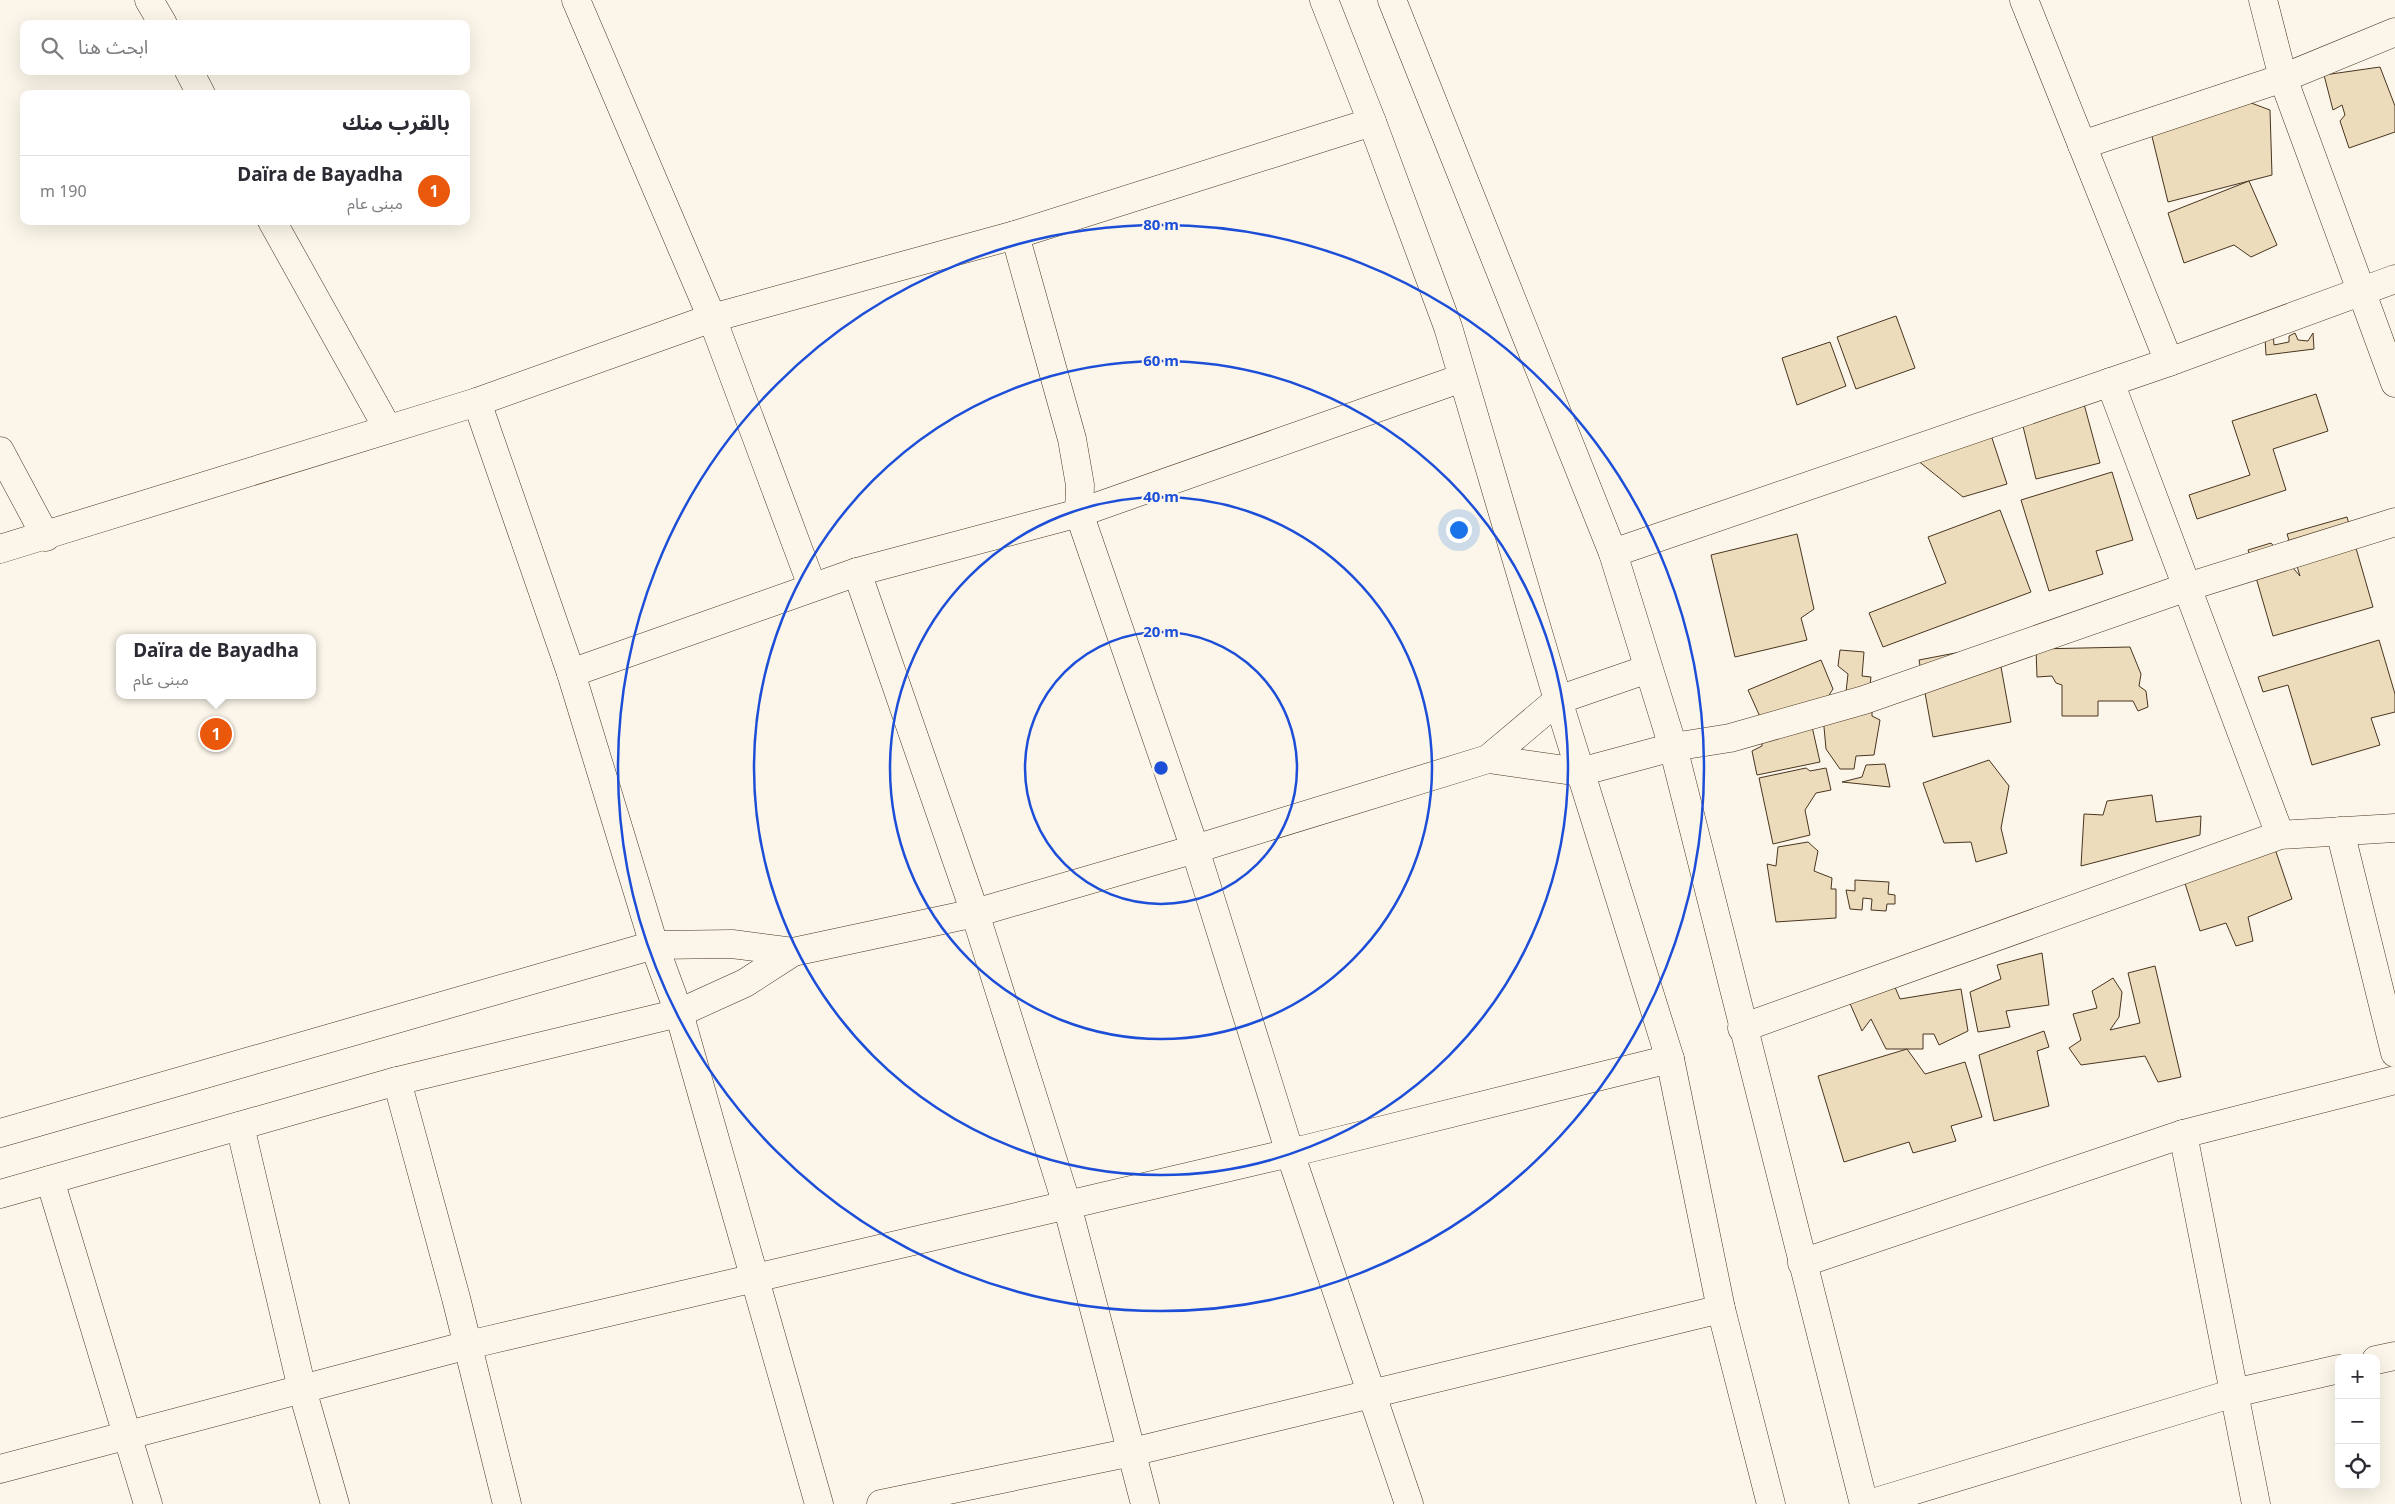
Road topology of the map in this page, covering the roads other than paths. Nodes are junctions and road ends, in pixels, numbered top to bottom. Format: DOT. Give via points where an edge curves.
graph roads {
  1 [pos="149,0"];
  2 [pos="576,0"];
  3 [pos="1324,0"];
  4 [pos="1392,0"];
  5 [pos="2024,0"];
  6 [pos="2263,0"];
  7 [pos="160,20"];
  8 [pos="2395,32"];
  9 [pos="191,75"];
  10 [pos="2283,78"];
  11 [pos="199,90"];
  12 [pos="1372,122"];
  13 [pos="2082,145"];
  14 [pos="274,225"];
  15 [pos="1015,235"];
  16 [pos="2395,279"];
  17 [pos="2362,292"];
  18 [pos="712,318"];
  19 [pos="2169,362"];
  20 [pos="1462,378"];
  21 [pos="2110,382"];
  22 [pos="2395,383"];
  23 [pos="477,402"];
  24 [pos="388,429"];
  25 [pos="0,450"];
  26 [pos="1079,513"];
  27 [pos="2395,522"];
  28 [pos="46,537"];
  29 [pos="0,549"];
  30 [pos="1614,553"];
  31 [pos="857,572"];
  32 [pos="812,586"];
  33 [pos="2187,587"];
  34 [pos="1648,669"];
  35 [pos="572,673"];
  36 [pos="1558,700"];
  37 [pos="1673,747"];
  38 [pos="1488,759"];
  39 [pos="1580,772"];
  40 [pos="2395,828"];
  41 [pos="2340,831"];
  42 [pos="2280,834"];
  43 [pos="1195,849"];
  44 [pos="975,913"];
  45 [pos="654,945"];
  46 [pos="793,952"];
  47 [pos="679,1013"];
  48 [pos="1742,1028"];
  49 [pos="2395,1053"];
  50 [pos="1670,1060"];
  51 [pos="396,1080"];
  52 [pos="2395,1080"];
  53 [pos="240,1126"];
  54 [pos="0,1133"];
  55 [pos="2183,1134"];
  56 [pos="1290,1153"];
  57 [pos="50,1180"];
  58 [pos="0,1194"];
  59 [pos="1067,1205"];
  60 [pos="1802,1263"];
  61 [pos="755,1278"];
  62 [pos="1722,1309"];
  63 [pos="468,1345"];
  64 [pos="2395,1356"];
  65 [pos="2380,1359"];
  66 [pos="2335,1370"];
  67 [pos="302,1389"];
  68 [pos="2234,1393"];
  69 [pos="1372,1394"];
  70 [pos="128,1435"];
  71 [pos="1132,1452"];
  72 [pos="0,1468"];
  73 [pos="148,1504"];
  74 [pos="335,1504"];
  75 [pos="507,1504"];
  76 [pos="819,1504"];
  77 [pos="881,1504"];
  78 [pos="1145,1504"];
  79 [pos="1409,1504"];
  80 [pos="1770,1504"];
  81 [pos="1864,1504"];
  82 [pos="1869,1504"];
  83 [pos="2256,1504"];
  1 -- 7 [label="street"];
  2 -- 18 [label="street"];
  3 -- 12 [label="street"];
  4 -- 30 [label="street"];
  5 -- 13 [label="street"];
  6 -- 10 [label="street"];
  8 -- 10 [label="street"];
  9 -- 11 [label="street"];
  10 -- 13 [label="street"];
  10 -- 17 [label="street"];
  12 -- 15 [label="street"];
  12 -- 20 [label="street" via="1448,328"];
  13 -- 19 [label="street"];
  14 -- 24 [label="street"];
  15 -- 18 [label="street"];
  15 -- 26 [label="street" via="1072,439 1080,485"];
  16 -- 17 [label="street"];
  17 -- 19 [label="street"];
  17 -- 22 [label="street"];
  18 -- 23 [label="street"];
  18 -- 32 [label="street"];
  19 -- 21 [label="street"];
  20 -- 26 [label="street"];
  20 -- 36 [label="street"];
  21 -- 30 [label="street"];
  21 -- 33 [label="street"];
  23 -- 24 [label="street"];
  23 -- 35 [label="street"];
  24 -- 28 [label="street"];
  25 -- 28 [label="street"];
  26 -- 31 [label="street"];
  26 -- 43 [label="street"];
  27 -- 33 [label="street"];
  28 -- 29 [label="street"];
  30 -- 34 [label="street"];
  31 -- 32 [label="street"];
  31 -- 44 [label="street"];
  32 -- 35 [label="street"];
  33 -- 37 [label="street" via="1864,700 1730,738"];
  33 -- 42 [label="street"];
  34 -- 36 [label="street"];
  34 -- 37 [label="street"];
  35 -- 45 [label="street"];
  36 -- 38 [label="street"];
  36 -- 39 [label="street"];
  37 -- 39 [label="street"];
  37 -- 48 [label="street"];
  38 -- 39 [label="street"];
  38 -- 43 [label="street"];
  39 -- 50 [label="street"];
  40 -- 41 [label="street"];
  41 -- 42 [label="street"];
  41 -- 49 [label="street"];
  42 -- 48 [label="street"];
  43 -- 44 [label="street"];
  43 -- 56 [label="street"];
  44 -- 46 [label="street"];
  44 -- 59 [label="street"];
  45 -- 46 [label="street" via="732,944"];
  45 -- 47 [label="street"];
  45 -- 54 [label="street"];
  46 -- 47 [label="street" via="745,984"];
  47 -- 51 [label="street"];
  47 -- 61 [label="street"];
  48 -- 60 [label="street"];
  50 -- 56 [label="street"];
  50 -- 62 [label="street"];
  51 -- 53 [label="street"];
  51 -- 63 [label="street"];
  52 -- 55 [label="street"];
  53 -- 57 [label="street"];
  53 -- 67 [label="street"];
  55 -- 60 [label="street"];
  55 -- 68 [label="street"];
  56 -- 59 [label="street"];
  56 -- 69 [label="street"];
  57 -- 58 [label="street"];
  57 -- 70 [label="street"];
  59 -- 61 [label="street"];
  59 -- 71 [label="street"];
  60 -- 81 [label="street"];
  61 -- 63 [label="street"];
  61 -- 76 [label="street"];
  62 -- 69 [label="street"];
  62 -- 80 [label="street"];
  63 -- 67 [label="street"];
  63 -- 75 [label="street"];
  64 -- 65 [label="street"];
  66 -- 68 [label="street"];
  67 -- 70 [label="street"];
  67 -- 74 [label="street"];
  68 -- 82 [label="street"];
  68 -- 83 [label="street"];
  69 -- 71 [label="street"];
  69 -- 79 [label="street"];
  70 -- 72 [label="street"];
  70 -- 73 [label="street"];
  71 -- 77 [label="street"];
  71 -- 78 [label="street"];
}
